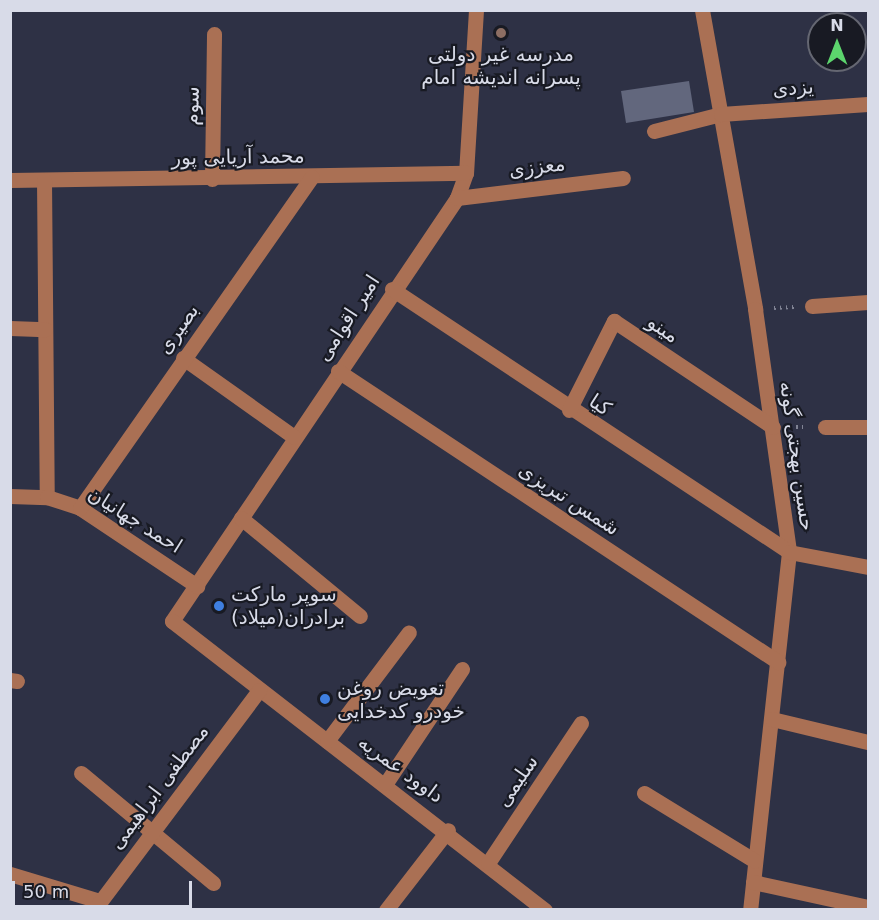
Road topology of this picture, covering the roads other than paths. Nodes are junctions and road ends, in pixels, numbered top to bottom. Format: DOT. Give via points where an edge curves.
graph roads {
  1 [pos="476,10"];
  2 [pos="702,10"];
  3 [pos="214,34"];
  4 [pos="868,104"];
  5 [pos="721,114"];
  6 [pos="654,131"];
  7 [pos="466,173"];
  8 [pos="312,177"];
  9 [pos="622,178"];
  10 [pos="212,179"];
  11 [pos="10,180"];
  12 [pos="44,180"];
  13 [pos="457,198"];
  14 [pos="392,289"];
  15 [pos="868,302"];
  16 [pos="812,306"];
  17 [pos="10,328"];
  18 [pos="45,329"];
  19 [pos="183,358"];
  20 [pos="338,371"];
  21 [pos="569,410"];
  22 [pos="773,427"];
  23 [pos="825,427"];
  24 [pos="868,427"];
  25 [pos="294,437"];
  26 [pos="10,496"];
  27 [pos="47,497"];
  28 [pos="80,508"];
  29 [pos="242,518"];
  30 [pos="789,552"];
  31 [pos="868,567"];
  32 [pos="197,586"];
  33 [pos="360,616"];
  34 [pos="172,621"];
  35 [pos="409,632"];
  36 [pos="778,662"];
  37 [pos="462,669"];
  38 [pos="259,690"];
  39 [pos="772,719"];
  40 [pos="581,723"];
  41 [pos="327,741"];
  42 [pos="868,742"];
  43 [pos="81,773"];
  44 [pos="386,783"];
  45 [pos="644,793"];
  46 [pos="448,830"];
  47 [pos="152,836"];
  48 [pos="755,861"];
  49 [pos="488,863"];
  50 [pos="10,874"];
  51 [pos="753,882"];
  52 [pos="213,883"];
  53 [pos="95,905"];
  54 [pos="868,908"];
  55 [pos="386,909"];
  56 [pos="545,909"];
  57 [pos="750,909"];
  1 -- 7 [label="street, امیر اقوامی"];
  2 -- 5 [label="street, حسین بهجتی گونه"];
  3 -- 10 [label="street, سوم"];
  4 -- 5 [label="street, یزدی"];
  5 -- 6 [label="street, یزدی"];
  5 -- 22 [label="street, حسین بهجتی گونه"];
  7 -- 8 [label="street, محمد آریایی پور"];
  7 -- 13 [label="street, امیر اقوامی"];
  8 -- 10 [label="street, محمد آریایی پور"];
  8 -- 19 [label="street, بصیری"];
  9 -- 13 [label="street, معززی"];
  10 -- 12 [label="street, محمد آریایی پور"];
  11 -- 12 [label="street, محمد آریایی پور"];
  12 -- 18 [label="street"];
  13 -- 14 [label="street, امیر اقوامی"];
  14 -- 20 [label="street, امیر اقوامی"];
  14 -- 21 [label="street, کیا"];
  15 -- 16 [label="street"];
  17 -- 18 [label="street"];
  18 -- 27 [label="street"];
  19 -- 25 [label="street"];
  19 -- 28 [label="street, بصیری"];
  20 -- 25 [label="street, امیر اقوامی"];
  20 -- 36 [label="street, شمس تبریزی"];
  21 -- 22 [label="street, مینو" via="614,321"];
  21 -- 30 [label="street, کیا"];
  22 -- 30 [label="street, حسین بهجتی گونه"];
  23 -- 24 [label="street"];
  25 -- 29 [label="street, امیر اقوامی"];
  26 -- 27 [label="street, احمد جهانیان"];
  27 -- 28 [label="street, احمد جهانیان"];
  28 -- 32 [label="street, احمد جهانیان"];
  29 -- 32 [label="street, امیر اقوامی"];
  29 -- 33 [label="street"];
  30 -- 31 [label="street"];
  30 -- 36 [label="street, حسین بهجتی گونه"];
  32 -- 34 [label="street, امیر اقوامی"];
  34 -- 38 [label="street, داوود عمریه"];
  35 -- 41 [label="street"];
  36 -- 39 [label="street, حسین بهجتی گونه"];
  37 -- 44 [label="street"];
  38 -- 41 [label="street, داوود عمریه"];
  38 -- 47 [label="street, مصطفی ابراهیمی"];
  39 -- 42 [label="street"];
  39 -- 48 [label="street, حسین بهجتی گونه"];
  40 -- 49 [label="street, سلیمی"];
  41 -- 44 [label="street, داوود عمریه"];
  43 -- 47 [label="street"];
  44 -- 46 [label="street, داوود عمریه"];
  45 -- 48 [label="street"];
  46 -- 49 [label="street, داوود عمریه"];
  46 -- 55 [label="street"];
  47 -- 52 [label="street"];
  47 -- 53 [label="street, مصطفی ابراهیمی"];
  48 -- 51 [label="street, حسین بهجتی گونه"];
  49 -- 56 [label="street, داوود عمریه"];
  50 -- 53 [label="street"];
  51 -- 54 [label="street"];
  51 -- 57 [label="street, حسین بهجتی گونه"];
}
